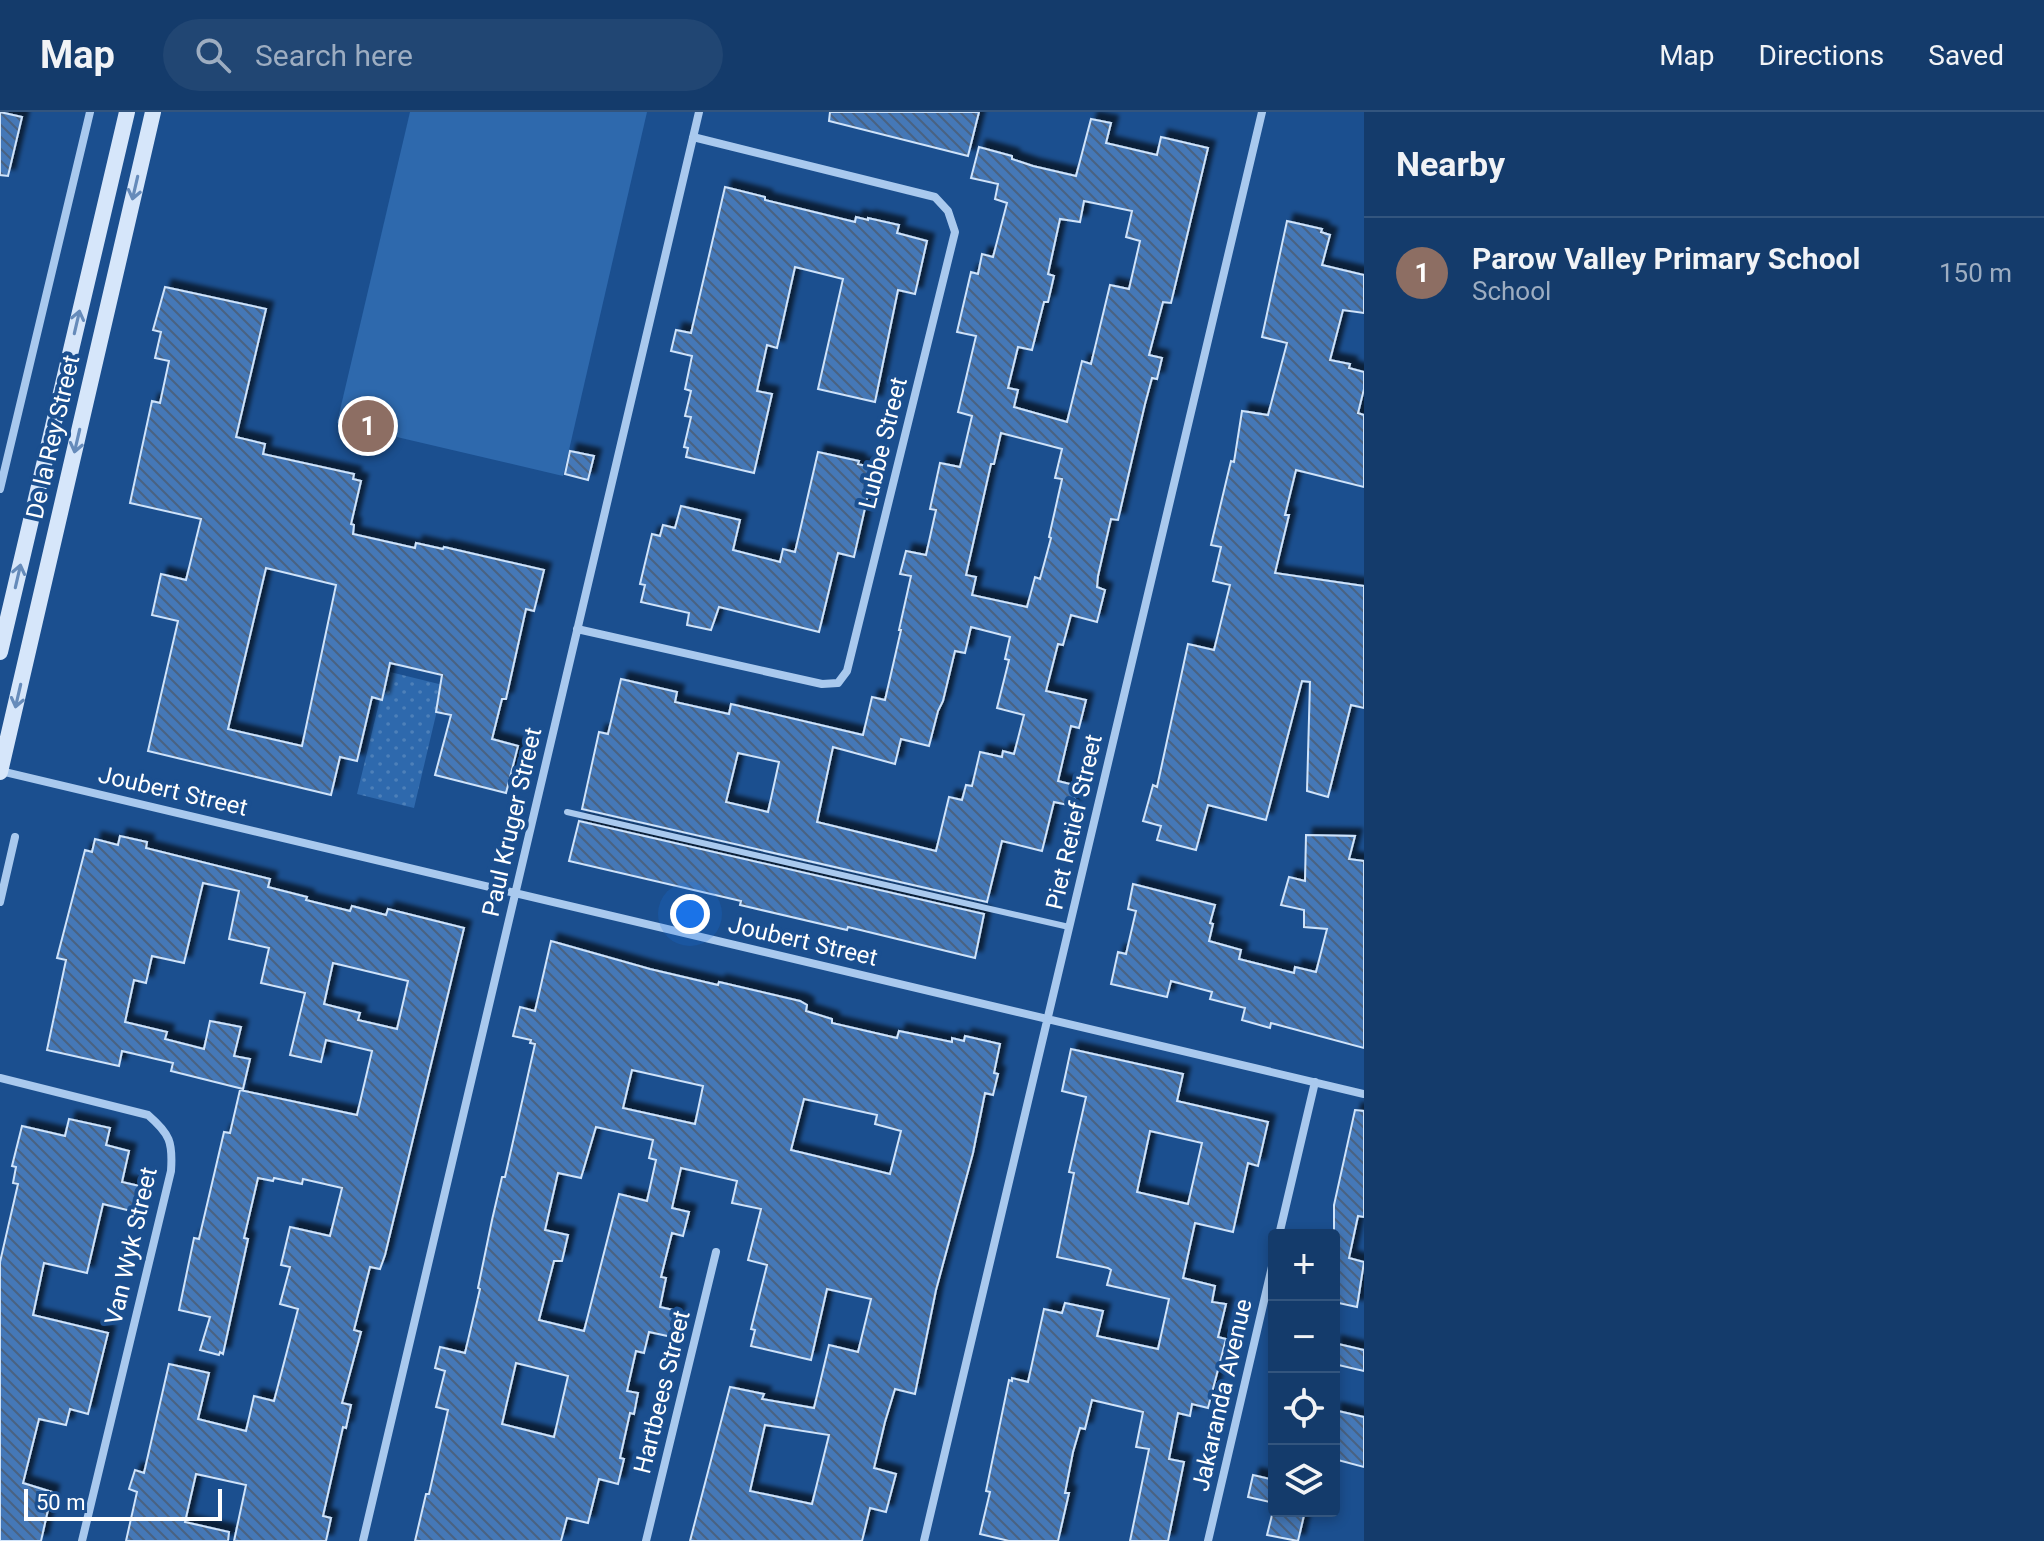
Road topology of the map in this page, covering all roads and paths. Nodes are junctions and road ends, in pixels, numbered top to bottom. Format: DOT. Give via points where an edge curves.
graph roads {
  1 [pos="90,112"];
  2 [pos="127,112"];
  3 [pos="153,112"];
  4 [pos="699,112"];
  5 [pos="1262,112"];
  6 [pos="693,137"];
  7 [pos="0,489"];
  8 [pos="577,629"];
  9 [pos="0,652"];
  10 [pos="0,771"];
  11 [pos="567,812"];
  12 [pos="15,837"];
  13 [pos="516,894"];
  14 [pos="0,902"];
  15 [pos="1069,927"];
  16 [pos="1048,1019"];
  17 [pos="0,1078"];
  18 [pos="1315,1082"];
  19 [pos="1364,1094"];
  20 [pos="1280,1229"];
  21 [pos="716,1252"];
  22 [pos="1268,1284"];
  23 [pos="82,1541"];
  24 [pos="363,1541"];
  25 [pos="646,1541"];
  26 [pos="924,1541"];
  27 [pos="1208,1541"];
  1 -- 7 [label="street, De la Rey Street"];
  9 -- 2 [label="main road, De la Rey Street, one-way"];
  3 -- 10 [label="main road, De la Rey Street, one-way"];
  4 -- 6 [label="street, Paul Kruger Street"];
  5 -- 15 [label="street, Piet Retief Street"];
  6 -- 8 [label="street, Paul Kruger Street"];
  6 -- 8 [label="street, Lubbe Street" via="935,197 948,211 955,232 847,671 838,683 822,684"];
  8 -- 13 [label="street, Paul Kruger Street"];
  10 -- 13 [label="street, Joubert Street"];
  11 -- 15 [label="lane"];
  12 -- 14 [label="street"];
  13 -- 16 [label="street, Joubert Street"];
  13 -- 24 [label="street, Paul Kruger Street"];
  15 -- 16 [label="street, Piet Retief Street"];
  16 -- 18 [label="street, Joubert Street"];
  16 -- 26 [label="street, Piet Retief Street"];
  17 -- 23 [label="street, Van Wyk Street" via="148,1115 165,1130 172,1149"];
  18 -- 19 [label="street, Joubert Street"];
  18 -- 20 [label="street"];
  21 -- 25 [label="street, Hartbees Street"];
  22 -- 27 [label="street, Jakaranda Avenue"];
}
